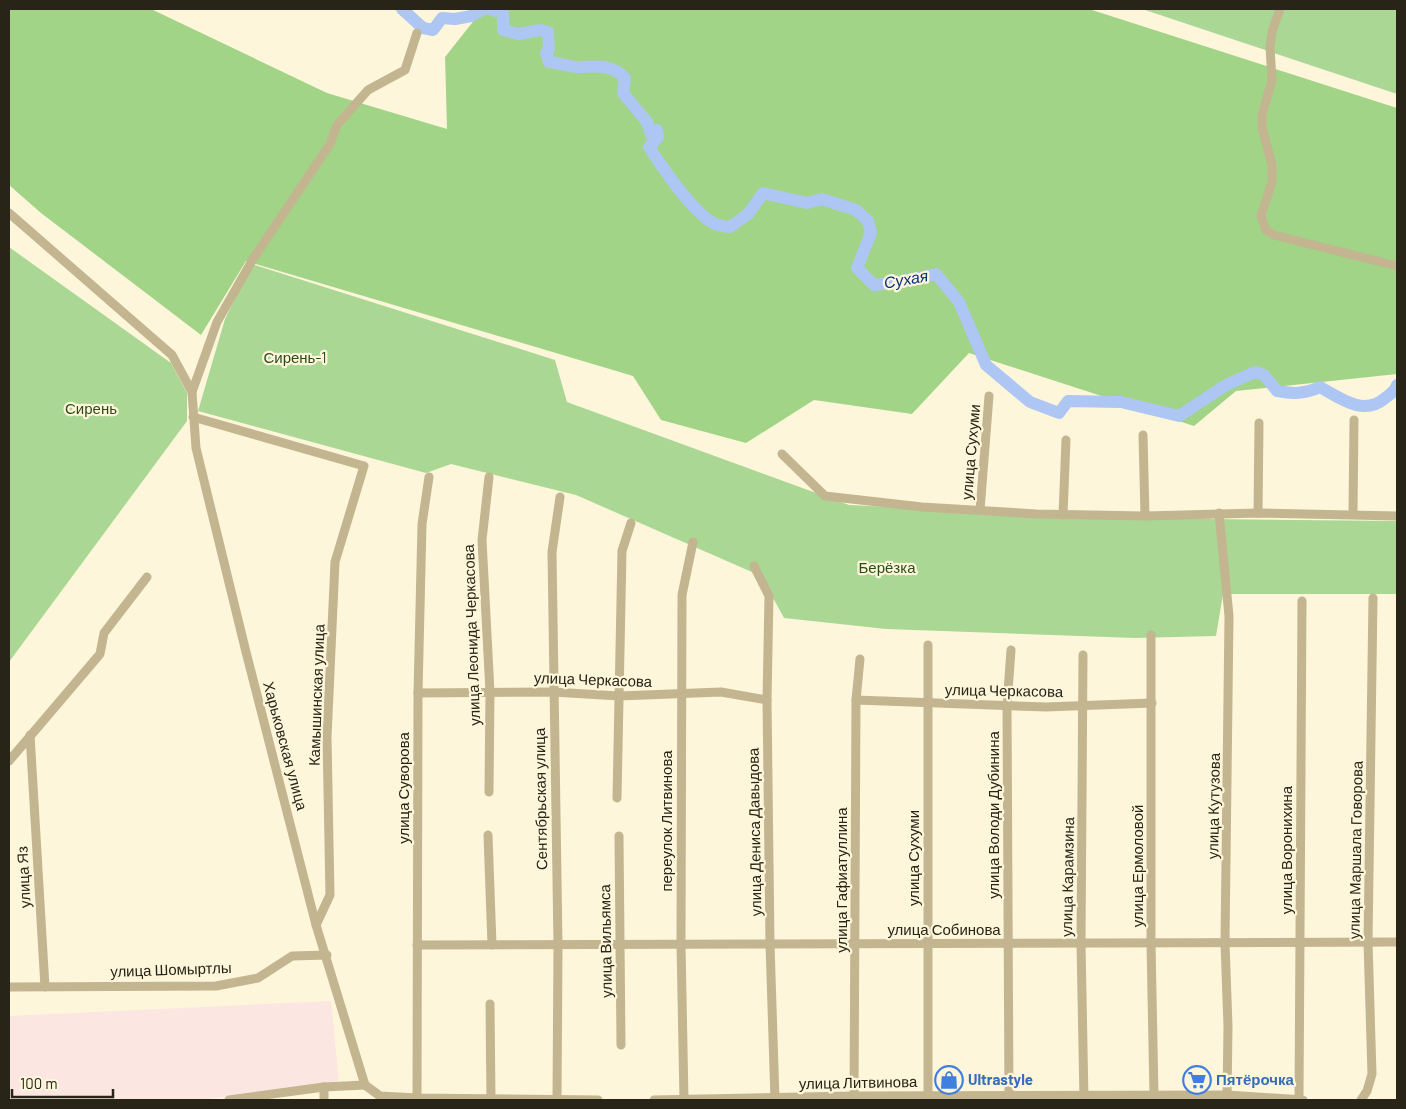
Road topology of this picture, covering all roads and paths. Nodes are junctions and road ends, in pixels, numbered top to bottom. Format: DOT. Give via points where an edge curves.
graph roads {
  1 [pos="1280,9"];
  2 [pos="417,33"];
  3 [pos="9,213"];
  4 [pos="1397,266"];
  5 [pos="192,392"];
  6 [pos="989,396"];
  7 [pos="193,417"];
  8 [pos="1354,420"];
  9 [pos="1259,423"];
  10 [pos="1143,434"];
  11 [pos="1066,440"];
  12 [pos="782,454"];
  13 [pos="429,477"];
  14 [pos="489,477"];
  15 [pos="560,497"];
  16 [pos="980,510"];
  17 [pos="1220,513"];
  18 [pos="1258,513"];
  19 [pos="1063,514"];
  20 [pos="1353,514"];
  21 [pos="1145,516"];
  22 [pos="1397,516"];
  23 [pos="631,523"];
  24 [pos="693,542"];
  25 [pos="754,566"];
  26 [pos="147,577"];
  27 [pos="1372,598"];
  28 [pos="1302,600"];
  29 [pos="1151,635"];
  30 [pos="928,645"];
  31 [pos="1011,650"];
  32 [pos="1083,655"];
  33 [pos="860,659"];
  34 [pos="490,692"];
  35 [pos="553,692"];
  36 [pos="418,693"];
  37 [pos="682,695"];
  38 [pos="619,696"];
  39 [pos="767,700"];
  40 [pos="856,700"];
  41 [pos="929,703"];
  42 [pos="1152,703"];
  43 [pos="1008,705"];
  44 [pos="1084,706"];
  45 [pos="30,735"];
  46 [pos="9,762"];
  47 [pos="489,792"];
  48 [pos="617,798"];
  49 [pos="488,835"];
  50 [pos="619,836"];
  51 [pos="316,925"];
  52 [pos="1300,942"];
  53 [pos="1368,942"];
  54 [pos="1397,942"];
  55 [pos="1009,943"];
  56 [pos="1081,943"];
  57 [pos="1151,943"];
  58 [pos="1225,943"];
  59 [pos="621,944"];
  60 [pos="681,944"];
  61 [pos="770,944"];
  62 [pos="856,944"];
  63 [pos="928,944"];
  64 [pos="417,945"];
  65 [pos="492,945"];
  66 [pos="558,945"];
  67 [pos="327,955"];
  68 [pos="9,987"];
  69 [pos="45,987"];
  70 [pos="490,1004"];
  71 [pos="621,1046"];
  72 [pos="365,1085"];
  73 [pos="324,1087"];
  74 [pos="1154,1096"];
  75 [pos="854,1098"];
  76 [pos="928,1098"];
  77 [pos="1009,1098"];
  78 [pos="1084,1098"];
  79 [pos="1227,1098"];
  80 [pos="417,1099"];
  81 [pos="775,1099"];
  82 [pos="229,1100"];
  83 [pos="242,1100"];
  84 [pos="324,1100"];
  85 [pos="491,1100"];
  86 [pos="557,1100"];
  87 [pos="598,1100"];
  88 [pos="654,1100"];
  89 [pos="684,1100"];
  90 [pos="1300,1100"];
  91 [pos="1361,1100"];
  1 -- 4 [label="street" via="1272,32 1272,80 1262,115 1272,165 1272,182 1261,216 1262,223 1274,234"];
  2 -- 5 [label="street" via="405,70 368,90 337,125 330,144 253,259 217,322"];
  3 -- 5 [label="street" via="172,356"];
  5 -- 7 [label="street, Харьковская улица"];
  6 -- 16 [label="street, улица Сухуми"];
  7 -- 51 [label="street, Харьковская улица" via="198,459"];
  7 -- 51 [label="street, Камышинская улица" via="364,466 335,562 327,737 330,895"];
  8 -- 20 [label="street"];
  9 -- 18 [label="street"];
  10 -- 21 [label="street"];
  11 -- 19 [label="street"];
  12 -- 16 [label="street" via="825,496"];
  13 -- 36 [label="street, улица Суворова" via="422,524"];
  14 -- 34 [label="street, улица Леонида Черкасова" via="482,540"];
  15 -- 35 [label="street, Сентябрьская улица" via="552,552"];
  16 -- 19 [label="street"];
  17 -- 18 [label="street"];
  17 -- 21 [label="street"];
  17 -- 58 [label="street, улица Кутузова" via="1229,616"];
  18 -- 20 [label="street"];
  19 -- 21 [label="street"];
  20 -- 22 [label="street"];
  23 -- 38 [label="street" via="622,551"];
  24 -- 37 [label="street, переулок Литвинова" via="682,595"];
  25 -- 39 [label="street, улица Дениса Давыдова" via="770,596"];
  26 -- 45 [label="street" via="104,633 100,654"];
  27 -- 53 [label="street, улица Маршала Говорова"];
  28 -- 52 [label="street, улица Воронихина"];
  29 -- 42 [label="street, улица Ермоловой"];
  30 -- 41 [label="street, улица Сухуми"];
  31 -- 43 [label="street, улица Володи Дубинина"];
  32 -- 44 [label="street, улица Карамзина"];
  33 -- 40 [label="street, улица Гафиатуллина"];
  34 -- 35 [label="street, улица Черкасова"];
  34 -- 36 [label="street, улица Черкасова"];
  34 -- 47 [label="street, улица Леонида Черкасова"];
  35 -- 38 [label="street, улица Черкасова"];
  35 -- 66 [label="street, Сентябрьская улица"];
  36 -- 64 [label="street, улица Суворова"];
  37 -- 38 [label="street, улица Черкасова"];
  37 -- 39 [label="street, улица Черкасова" via="721,692"];
  37 -- 60 [label="street, переулок Литвинова"];
  38 -- 48 [label="street"];
  39 -- 61 [label="street, улица Дениса Давыдова"];
  40 -- 41 [label="street, улица Черкасова"];
  40 -- 62 [label="street, улица Гафиатуллина"];
  41 -- 43 [label="street, улица Черкасова"];
  41 -- 63 [label="street, улица Сухуми"];
  42 -- 44 [label="street, улица Черкасова"];
  42 -- 57 [label="street, улица Ермоловой"];
  43 -- 44 [label="street, улица Черкасова"];
  43 -- 55 [label="street, улица Володи Дубинина"];
  44 -- 56 [label="street, улица Карамзина"];
  45 -- 46 [label="street"];
  45 -- 69 [label="street, улица Яз"];
  49 -- 65 [label="street"];
  50 -- 59 [label="street, улица Вильямса"];
  51 -- 67 [label="street, Харьковская улица"];
  52 -- 53 [label="street, улица Собинова"];
  52 -- 58 [label="street, улица Собинова"];
  52 -- 90 [label="street, улица Воронихина"];
  53 -- 54 [label="street, улица Собинова"];
  53 -- 91 [label="street, улица Маршала Говорова" via="1372,1074"];
  55 -- 56 [label="street, улица Собинова"];
  55 -- 63 [label="street, улица Собинова"];
  55 -- 77 [label="street, улица Володи Дубинина"];
  56 -- 57 [label="street, улица Собинова"];
  56 -- 78 [label="street, улица Карамзина"];
  57 -- 58 [label="street, улица Собинова"];
  57 -- 74 [label="street, улица Ермоловой"];
  58 -- 79 [label="street, улица Кутузова"];
  59 -- 60 [label="street, улица Собинова"];
  59 -- 66 [label="street, улица Собинова"];
  59 -- 71 [label="street, улица Вильямса"];
  60 -- 61 [label="street, улица Собинова"];
  60 -- 89 [label="street, переулок Литвинова"];
  61 -- 62 [label="street, улица Собинова"];
  61 -- 81 [label="street, улица Дениса Давыдова"];
  62 -- 63 [label="street, улица Собинова"];
  62 -- 75 [label="street, улица Гафиатуллина"];
  63 -- 76 [label="street, улица Сухуми"];
  64 -- 65 [label="street, улица Собинова"];
  64 -- 80 [label="street, улица Суворова"];
  65 -- 66 [label="street, улица Собинова"];
  66 -- 86 [label="street, Сентябрьская улица"];
  67 -- 69 [label="street, улица Шомыртлы" via="292,956 258,978 216,986"];
  67 -- 72 [label="street, Харьковская улица"];
  68 -- 69 [label="street, улица Шомыртлы"];
  70 -- 85 [label="street"];
  72 -- 73 [label="street"];
  72 -- 80 [label="street" via="380,1096"];
  73 -- 83 [label="street"];
  73 -- 84 [label="street"];
  74 -- 78 [label="street, улица Литвинова"];
  74 -- 79 [label="street, улица Литвинова"];
  75 -- 76 [label="street, улица Литвинова"];
  75 -- 81 [label="street, улица Литвинова"];
  76 -- 77 [label="street, улица Литвинова"];
  77 -- 78 [label="street, улица Литвинова"];
  79 -- 90 [label="street, улица Литвинова"];
  80 -- 85 [label="street"];
  81 -- 89 [label="street, улица Литвинова"];
  82 -- 83 [label="street"];
  85 -- 86 [label="street"];
  86 -- 87 [label="street"];
  88 -- 89 [label="street, улица Литвинова"];
}
